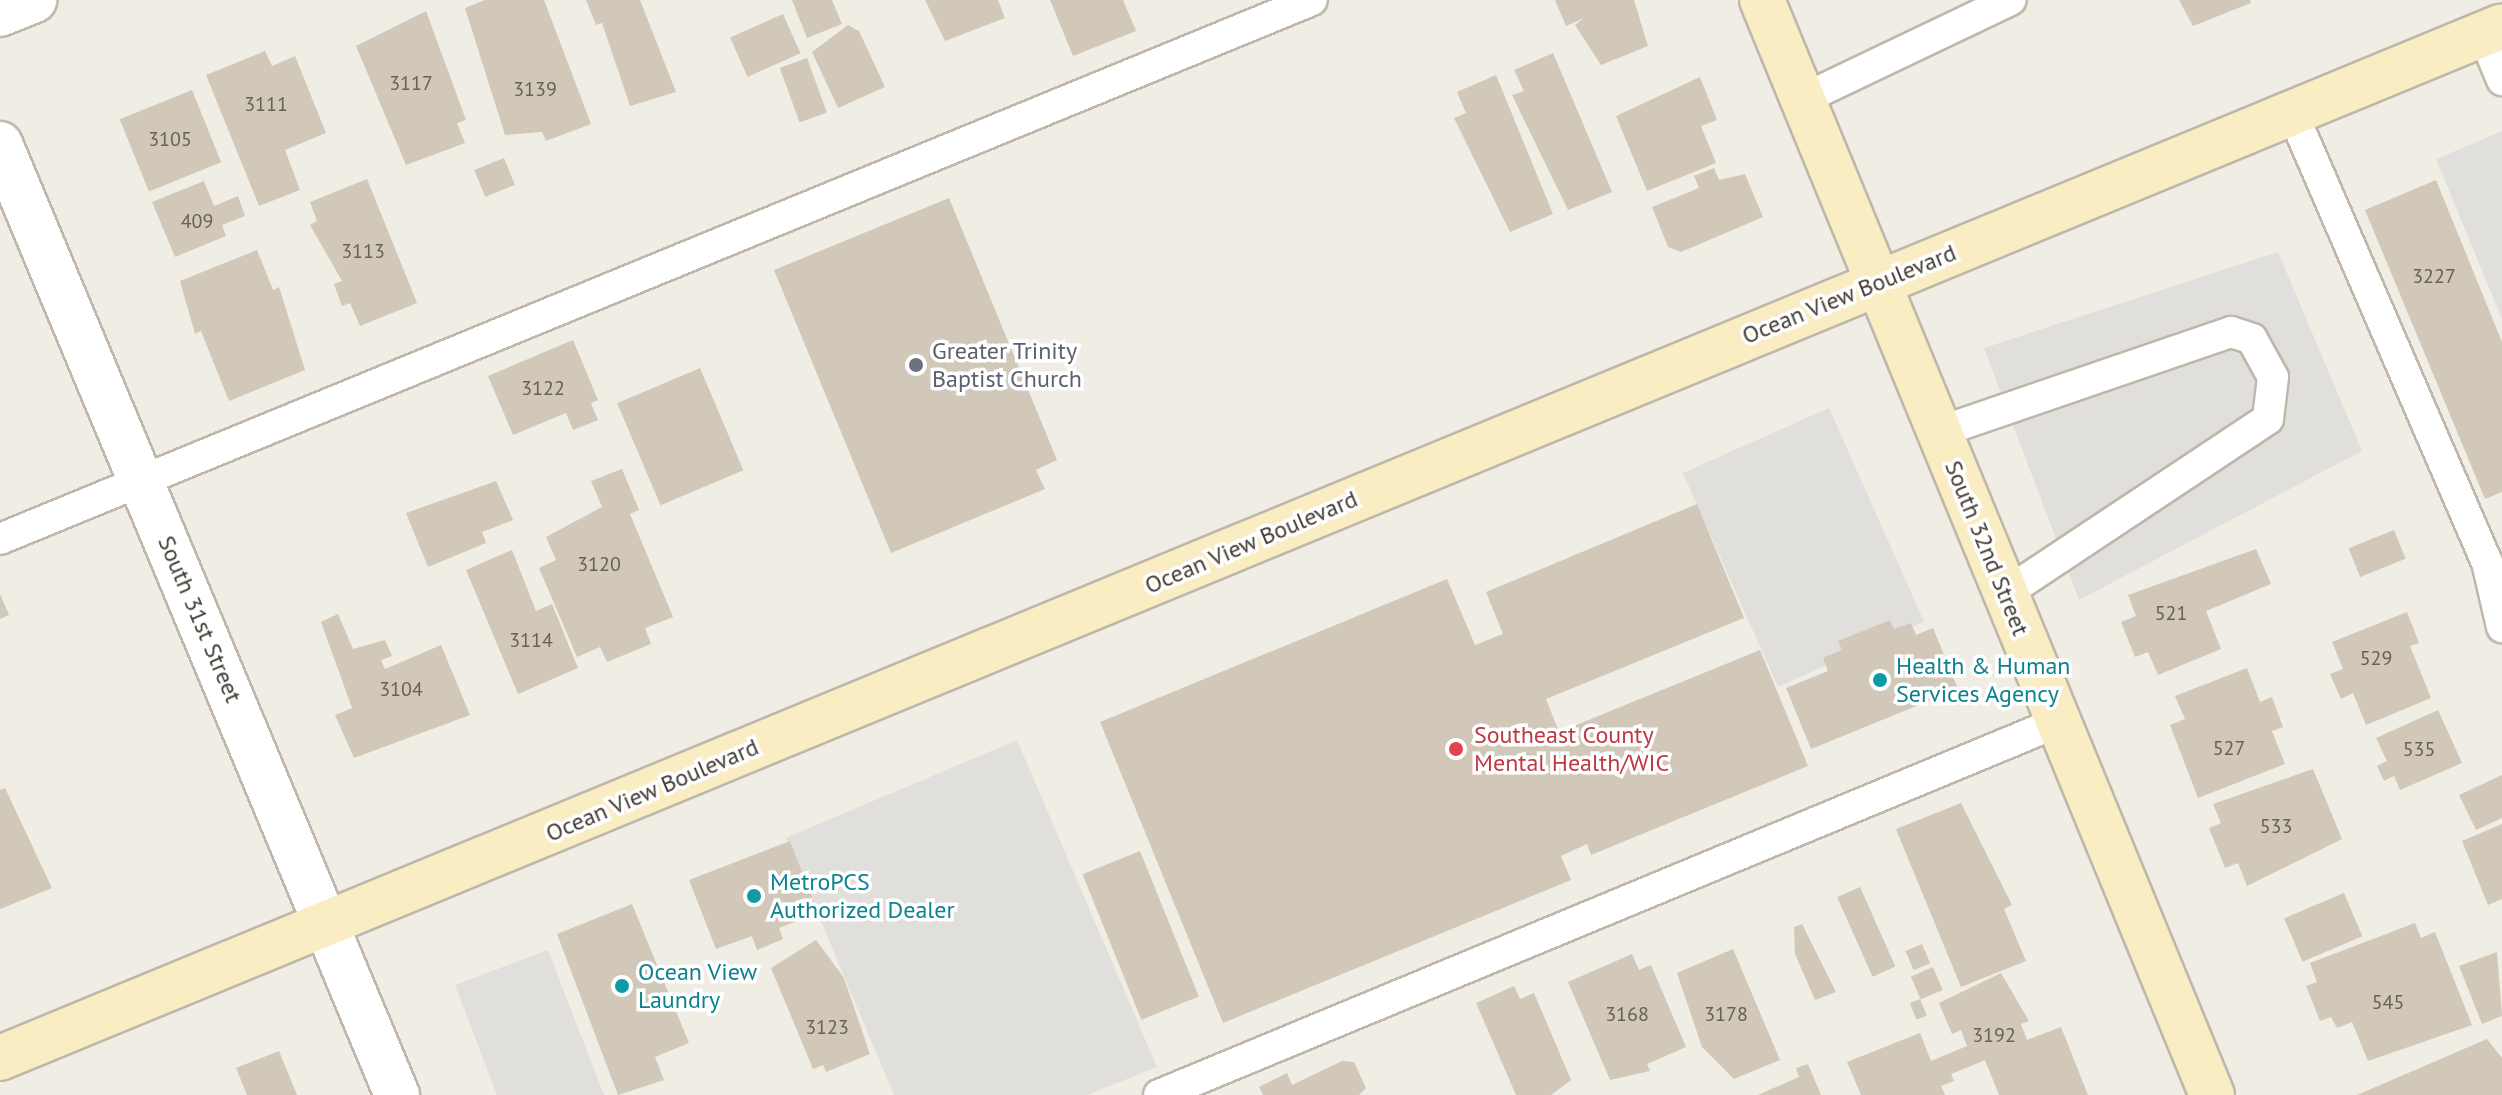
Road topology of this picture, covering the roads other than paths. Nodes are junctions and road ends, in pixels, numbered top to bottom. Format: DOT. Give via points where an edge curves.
graph roads {
  1 [pos="34,0"];
  2 [pos="1312,0"];
  3 [pos="1762,0"];
  4 [pos="2011,0"];
  5 [pos="0,14"];
  6 [pos="2492,30"];
  7 [pos="2502,80"];
  8 [pos="1803,99"];
  9 [pos="2292,112"];
  10 [pos="0,144"];
  11 [pos="1877,282"];
  12 [pos="1939,432"];
  13 [pos="141,480"];
  14 [pos="0,539"];
  15 [pos="2006,593"];
  16 [pos="2502,627"];
  17 [pos="2058,722"];
  18 [pos="328,924"];
  19 [pos="0,1058"];
  20 [pos="397,1095"];
  21 [pos="1159,1095"];
  22 [pos="2212,1095"];
  1 -- 5 [label="street"];
  2 -- 13 [label="lane"];
  3 -- 8 [label="main road, South 32nd Street"];
  4 -- 8 [label="lane"];
  6 -- 7 [label="lane"];
  6 -- 9 [label="main road, Ocean View Boulevard"];
  8 -- 11 [label="main road, South 32nd Street"];
  9 -- 11 [label="main road, Ocean View Boulevard"];
  9 -- 16 [label="lane" via="2487,562"];
  10 -- 13 [label="street, South 31st Street"];
  11 -- 12 [label="main road, South 32nd Street"];
  11 -- 18 [label="main road, Ocean View Boulevard"];
  12 -- 15 [label="main road, South 32nd Street"];
  12 -- 15 [label="lane" via="2231,332 2252,339 2273,377 2268,419"];
  13 -- 14 [label="lane"];
  13 -- 18 [label="street, South 31st Street"];
  15 -- 17 [label="main road, South 32nd Street"];
  17 -- 21 [label="lane"];
  17 -- 22 [label="main road, South 32nd Street"];
  18 -- 19 [label="main road, Ocean View Boulevard"];
  18 -- 20 [label="street, South 31st Street"];
}
